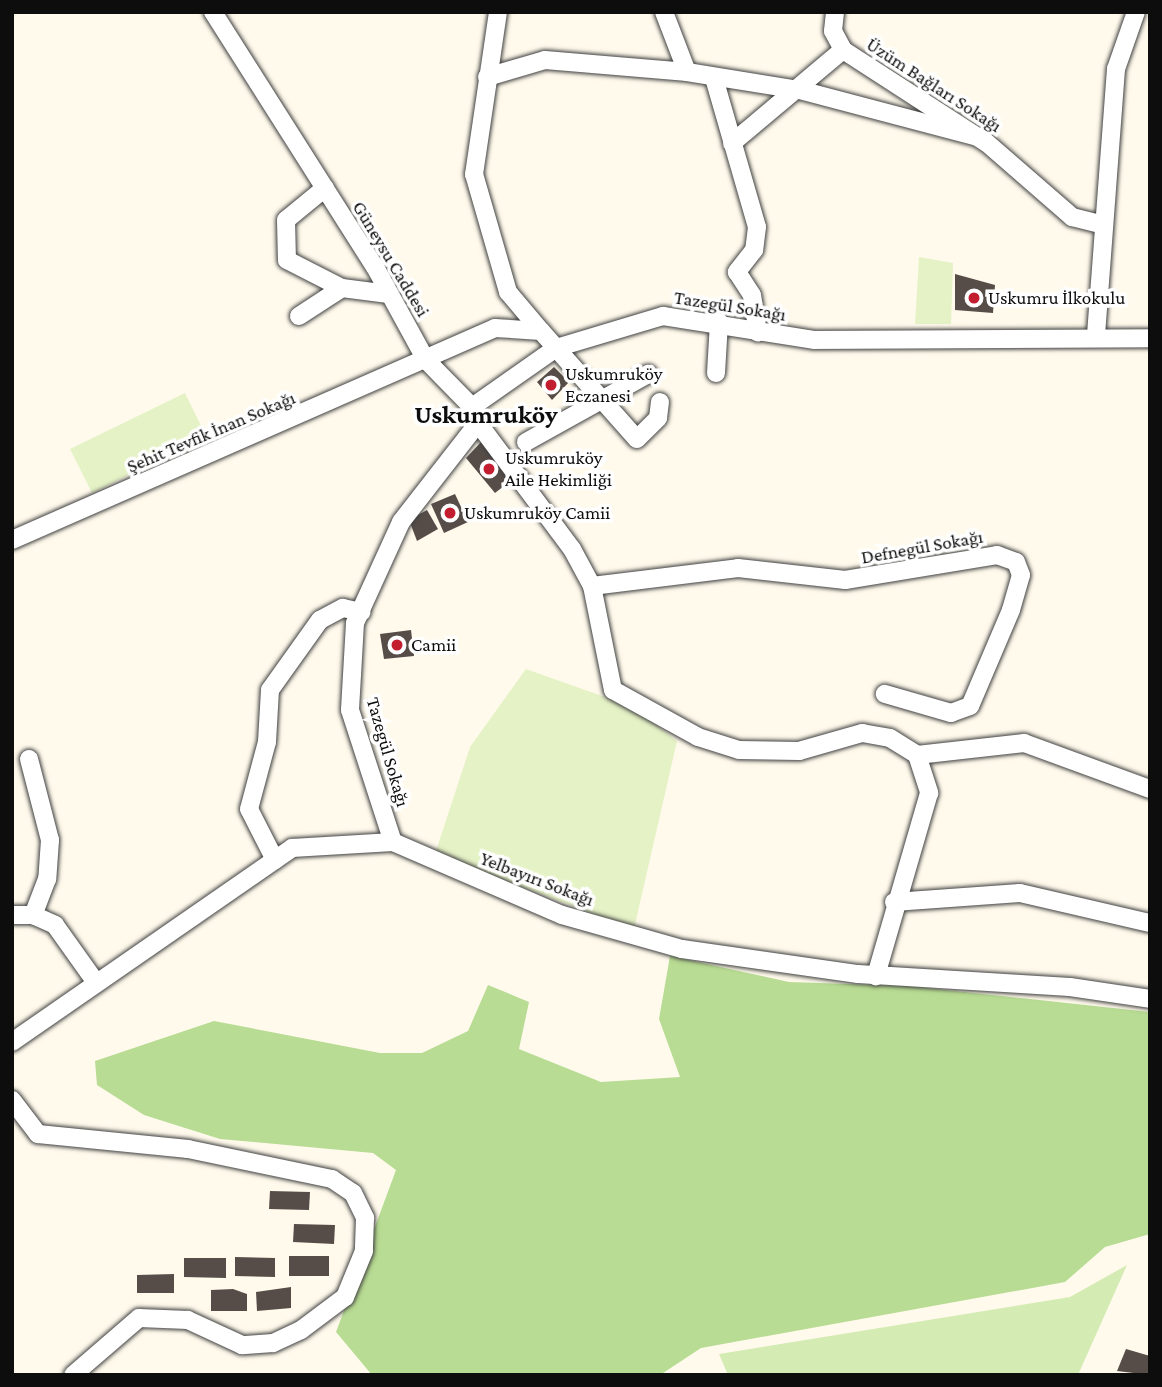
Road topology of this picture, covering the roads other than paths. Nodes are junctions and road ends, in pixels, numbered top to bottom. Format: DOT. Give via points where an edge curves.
graph roads {
  1 [pos="213,12"];
  2 [pos="498,12"];
  3 [pos="664,12"];
  4 [pos="835,12"];
  5 [pos="1136,12"];
  6 [pos="843,50"];
  7 [pos="687,72"];
  8 [pos="487,77"];
  9 [pos="714,78"];
  10 [pos="800,90"];
  11 [pos="978,137"];
  12 [pos="732,143"];
  13 [pos="325,188"];
  14 [pos="1101,224"];
  15 [pos="342,288"];
  16 [pos="389,294"];
  17 [pos="299,317"];
  18 [pos="719,322"];
  19 [pos="541,331"];
  20 [pos="758,333"];
  21 [pos="1096,335"];
  22 [pos="1150,338"];
  23 [pos="556,348"];
  24 [pos="426,359"];
  25 [pos="716,373"];
  26 [pos="648,374"];
  27 [pos="602,398"];
  28 [pos="660,402"];
  29 [pos="475,415"];
  30 [pos="526,442"];
  31 [pos="12,540"];
  32 [pos="592,586"];
  33 [pos="362,612"];
  34 [pos="885,694"];
  35 [pos="916,755"];
  36 [pos="29,759"];
  37 [pos="1150,789"];
  38 [pos="393,842"];
  39 [pos="275,860"];
  40 [pos="894,902"];
  41 [pos="12,915"];
  42 [pos="33,915"];
  43 [pos="1150,923"];
  44 [pos="876,976"];
  45 [pos="95,981"];
  46 [pos="1150,999"];
  47 [pos="12,1042"];
  48 [pos="12,1100"];
  49 [pos="73,1375"];
  1 -- 13 [label="street, Güneysu Caddesi"];
  2 -- 8 [label="street"];
  3 -- 7 [label="street"];
  4 -- 6 [label="street, Üzüm Bağları Sokağı" via="833,31"];
  5 -- 14 [label="street" via="1116,69"];
  6 -- 10 [label="street"];
  6 -- 11 [label="street, Üzüm Bağları Sokağı"];
  7 -- 8 [label="street" via="545,60"];
  7 -- 9 [label="street"];
  8 -- 19 [label="street" via="474,174 481,211 508,292"];
  9 -- 10 [label="street"];
  9 -- 12 [label="street"];
  10 -- 11 [label="street"];
  10 -- 12 [label="street"];
  11 -- 14 [label="street, Üzüm Bağları Sokağı" via="1072,218"];
  12 -- 20 [label="street" via="757,237 737,272 752,295"];
  13 -- 15 [label="street" via="286,220 284,247 296,268"];
  13 -- 16 [label="street, Güneysu Caddesi"];
  14 -- 21 [label="street"];
  15 -- 16 [label="street"];
  15 -- 17 [label="street"];
  16 -- 24 [label="street, Güneysu Caddesi"];
  18 -- 20 [label="street, Tazegül Sokağı"];
  18 -- 23 [label="street, Tazegül Sokağı" via="663,316"];
  18 -- 25 [label="street"];
  19 -- 23 [label="street"];
  19 -- 24 [label="street, Şehit Tevfik İnan Sokağı" via="495,328"];
  20 -- 21 [label="street, Tazegül Sokağı" via="815,340"];
  21 -- 22 [label="street, Tazegül Sokağı"];
  23 -- 27 [label="street"];
  23 -- 29 [label="street, Tazegül Sokağı"];
  24 -- 29 [label="street, Güneysu Caddesi"];
  24 -- 31 [label="street, Şehit Tevfik İnan Sokağı"];
  26 -- 27 [label="street"];
  27 -- 28 [label="street" via="637,439 658,418"];
  27 -- 30 [label="street"];
  29 -- 32 [label="street, Güneysu Caddesi" via="572,549"];
  29 -- 33 [label="street, Tazegül Sokağı" via="401,522"];
  32 -- 34 [label="street, Defnegül Sokağı" via="738,568 845,580 997,555 1016,562 1021,575 1011,610 970,706 951,713"];
  32 -- 35 [label="street, Güneysu Caddesi" via="613,690 698,737 739,750 779,752 876,734"];
  33 -- 38 [label="street, Tazegül Sokağı" via="349,660 350,710"];
  33 -- 39 [label="street" via="343,608 320,620 270,690 267,742 249,809"];
  35 -- 37 [label="street" via="1024,743"];
  35 -- 40 [label="street" via="929,793"];
  36 -- 42 [label="street" via="50,840 47,879"];
  38 -- 39 [label="street, Yelbayırı Sokağı" via="292,848"];
  38 -- 44 [label="street, Yelbayırı Sokağı" via="562,915 682,949"];
  39 -- 45 [label="street, Yelbayırı Sokağı"];
  40 -- 43 [label="street" via="1020,893"];
  40 -- 44 [label="street"];
  41 -- 42 [label="street"];
  42 -- 45 [label="street" via="55,925"];
  44 -- 46 [label="street, Yelbayırı Sokağı" via="1070,987"];
  45 -- 47 [label="street, Yelbayırı Sokağı"];
  48 -- 49 [label="street" via="38,1133 187,1149 332,1179 353,1193 365,1218 364,1251 345,1297 301,1330 273,1343 242,1345 188,1320 139,1318"];
}
